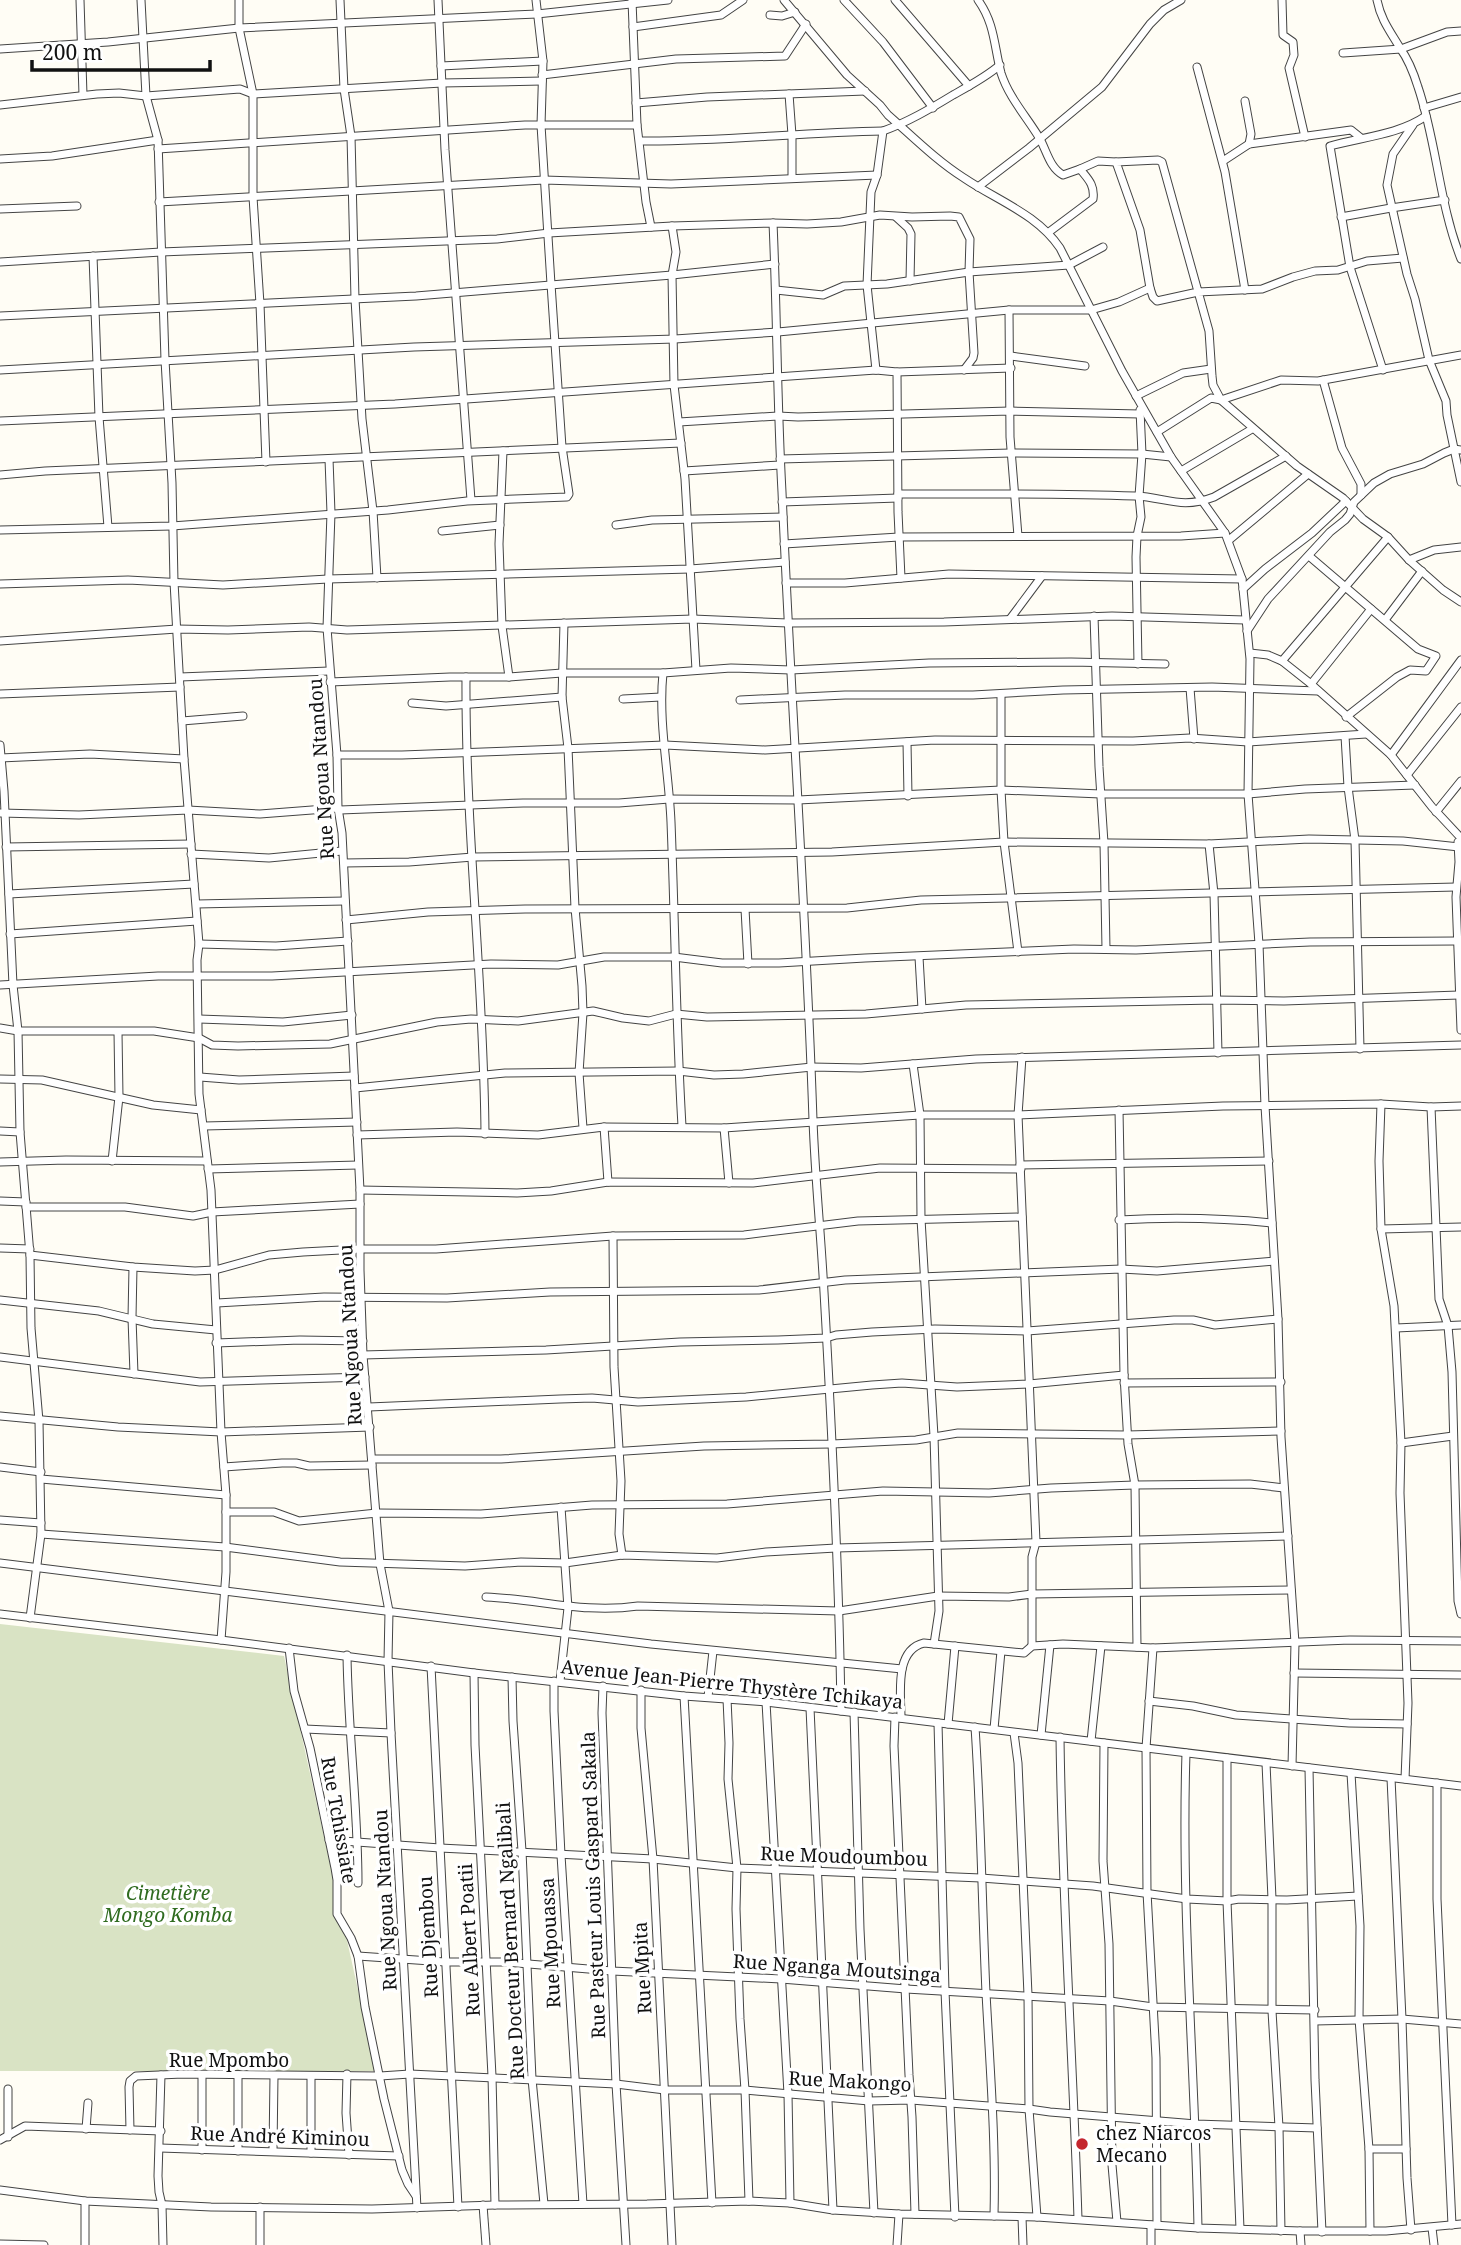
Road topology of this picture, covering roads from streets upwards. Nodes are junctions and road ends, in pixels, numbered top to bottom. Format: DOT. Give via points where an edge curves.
graph roads {
  1 [pos="80,0"];
  2 [pos="141,0"];
  3 [pos="239,0"];
  4 [pos="340,0"];
  5 [pos="438,0"];
  6 [pos="536,0"];
  7 [pos="668,0"];
  8 [pos="743,0"];
  9 [pos="784,0"];
  10 [pos="844,0"];
  11 [pos="895,0"];
  12 [pos="978,0"];
  13 [pos="1161,0"];
  14 [pos="1181,0"];
  15 [pos="1282,0"];
  16 [pos="1377,0"];
  17 [pos="632,1"];
  18 [pos="1164,10"];
  19 [pos="795,12"];
  20 [pos="537,14"];
  21 [pos="770,15"];
  22 [pos="439,18"];
  23 [pos="341,23"];
  24 [pos="806,24"];
  25 [pos="633,27"];
  26 [pos="239,28"];
  27 [pos="1461,31"];
  28 [pos="144,38"];
  29 [pos="80,43"];
  30 [pos="0,49"];
  31 [pos="1401,49"];
  32 [pos="1343,53"];
  33 [pos="543,61"];
  34 [pos="635,64"];
  35 [pos="1000,65"];
  36 [pos="441,66"];
  37 [pos="1197,67"];
  38 [pos="542,78"];
  39 [pos="442,83"];
  40 [pos="970,86"];
  41 [pos="345,89"];
  42 [pos="865,91"];
  43 [pos="253,94"];
  44 [pos="789,94"];
  45 [pos="83,95"];
  46 [pos="146,96"];
  47 [pos="1461,97"];
  48 [pos="1245,101"];
  49 [pos="636,103"];
  50 [pos="0,105"];
  51 [pos="933,108"];
  52 [pos="1425,112"];
  53 [pos="541,125"];
  54 [pos="637,125"];
  55 [pos="900,125"];
  56 [pos="1413,125"];
  57 [pos="444,130"];
  58 [pos="883,131"];
  59 [pos="1328,134"];
  60 [pos="792,135"];
  61 [pos="351,136"];
  62 [pos="1305,137"];
  63 [pos="1361,138"];
  64 [pos="1040,139"];
  65 [pos="158,140"];
  66 [pos="640,141"];
  67 [pos="254,144"];
  68 [pos="1249,144"];
  69 [pos="1330,146"];
  70 [pos="158,149"];
  71 [pos="0,159"];
  72 [pos="1223,161"];
  73 [pos="1116,162"];
  74 [pos="1080,169"];
  75 [pos="877,175"];
  76 [pos="792,177"];
  77 [pos="544,180"];
  78 [pos="645,182"];
  79 [pos="447,185"];
  80 [pos="978,187"];
  81 [pos="352,191"];
  82 [pos="253,197"];
  83 [pos="1445,200"];
  84 [pos="159,202"];
  85 [pos="77,206"];
  86 [pos="1391,208"];
  87 [pos="0,209"];
  88 [pos="893,215"];
  89 [pos="869,216"];
  90 [pos="1341,217"];
  91 [pos="774,223"];
  92 [pos="672,226"];
  93 [pos="651,227"];
  94 [pos="1049,232"];
  95 [pos="549,233"];
  96 [pos="451,240"];
  97 [pos="355,244"];
  98 [pos="1103,247"];
  99 [pos="256,248"];
  100 [pos="161,252"];
  101 [pos="93,256"];
  102 [pos="1403,258"];
  103 [pos="1461,259"];
  104 [pos="0,262"];
  105 [pos="775,264"];
  106 [pos="1069,265"];
  107 [pos="1350,267"];
  108 [pos="969,272"];
  109 [pos="672,275"];
  110 [pos="910,281"];
  111 [pos="551,284"];
  112 [pos="867,285"];
  113 [pos="1150,288"];
  114 [pos="776,290"];
  115 [pos="1245,290"];
  116 [pos="456,292"];
  117 [pos="1198,292"];
  118 [pos="355,299"];
  119 [pos="260,304"];
  120 [pos="164,309"];
  121 [pos="95,310"];
  122 [pos="1009,310"];
  123 [pos="1091,310"];
  124 [pos="972,314"];
  125 [pos="0,316"];
  126 [pos="872,323"];
  127 [pos="778,332"];
  128 [pos="675,339"];
  129 [pos="556,343"];
  130 [pos="460,346"];
  131 [pos="359,350"];
  132 [pos="262,354"];
  133 [pos="1461,355"];
  134 [pos="1010,356"];
  135 [pos="165,360"];
  136 [pos="1429,360"];
  137 [pos="98,365"];
  138 [pos="1085,366"];
  139 [pos="1011,368"];
  140 [pos="1211,369"];
  141 [pos="0,370"];
  142 [pos="876,370"];
  143 [pos="964,370"];
  144 [pos="1384,370"];
  145 [pos="897,372"];
  146 [pos="777,377"];
  147 [pos="1323,380"];
  148 [pos="674,385"];
  149 [pos="558,392"];
  150 [pos="463,399"];
  151 [pos="1138,399"];
  152 [pos="1221,400"];
  153 [pos="362,404"];
  154 [pos="263,409"];
  155 [pos="1010,411"];
  156 [pos="169,414"];
  157 [pos="1140,414"];
  158 [pos="898,415"];
  159 [pos="778,416"];
  160 [pos="99,417"];
  161 [pos="0,421"];
  162 [pos="679,422"];
  163 [pos="1252,429"];
  164 [pos="1157,432"];
  165 [pos="681,443"];
  166 [pos="562,447"];
  167 [pos="1458,449"];
  168 [pos="503,451"];
  169 [pos="1011,453"];
  170 [pos="466,454"];
  171 [pos="1142,454"];
  172 [pos="898,455"];
  173 [pos="1286,456"];
  174 [pos="368,457"];
  175 [pos="1171,457"];
  176 [pos="329,459"];
  177 [pos="266,462"];
  178 [pos="780,462"];
  179 [pos="171,466"];
  180 [pos="103,468"];
  181 [pos="684,471"];
  182 [pos="1181,471"];
  183 [pos="1308,474"];
  184 [pos="0,475"];
  185 [pos="1461,482"];
  186 [pos="1014,494"];
  187 [pos="1361,495"];
  188 [pos="898,496"];
  189 [pos="1139,496"];
  190 [pos="502,499"];
  191 [pos="471,500"];
  192 [pos="1203,501"];
  193 [pos="1346,501"];
  194 [pos="782,502"];
  195 [pos="1352,508"];
  196 [pos="373,510"];
  197 [pos="331,513"];
  198 [pos="783,517"];
  199 [pos="688,520"];
  200 [pos="500,525"];
  201 [pos="617,525"];
  202 [pos="172,526"];
  203 [pos="108,527"];
  204 [pos="0,530"];
  205 [pos="442,531"];
  206 [pos="1018,536"];
  207 [pos="1137,536"];
  208 [pos="1227,536"];
  209 [pos="899,537"];
  210 [pos="1388,537"];
  211 [pos="784,544"];
  212 [pos="1461,547"];
  213 [pos="1308,556"];
  214 [pos="1409,560"];
  215 [pos="785,562"];
  216 [pos="690,569"];
  217 [pos="1422,570"];
  218 [pos="502,574"];
  219 [pos="1042,576"];
  220 [pos="377,578"];
  221 [pos="901,578"];
  222 [pos="1137,578"];
  223 [pos="328,579"];
  224 [pos="1242,579"];
  225 [pos="174,582"];
  226 [pos="786,583"];
  227 [pos="0,584"];
  228 [pos="1346,587"];
  229 [pos="1243,589"];
  230 [pos="1461,602"];
  231 [pos="1371,609"];
  232 [pos="1094,616"];
  233 [pos="1138,616"];
  234 [pos="693,619"];
  235 [pos="1010,619"];
  236 [pos="1245,620"];
  237 [pos="1385,620"];
  238 [pos="564,623"];
  239 [pos="788,624"];
  240 [pos="502,626"];
  241 [pos="327,628"];
  242 [pos="177,629"];
  243 [pos="1247,631"];
  244 [pos="0,641"];
  245 [pos="1250,653"];
  246 [pos="1461,660"];
  247 [pos="1282,661"];
  248 [pos="1095,663"];
  249 [pos="1138,664"];
  250 [pos="1165,664"];
  251 [pos="696,670"];
  252 [pos="791,670"];
  253 [pos="329,671"];
  254 [pos="562,673"];
  255 [pos="663,673"];
  256 [pos="180,677"];
  257 [pos="466,677"];
  258 [pos="509,677"];
  259 [pos="330,682"];
  260 [pos="1311,684"];
  261 [pos="180,687"];
  262 [pos="1249,687"];
  263 [pos="1190,688"];
  264 [pos="1095,689"];
  265 [pos="1318,691"];
  266 [pos="0,694"];
  267 [pos="1001,694"];
  268 [pos="562,697"];
  269 [pos="661,697"];
  270 [pos="792,697"];
  271 [pos="623,699"];
  272 [pos="740,700"];
  273 [pos="412,703"];
  274 [pos="467,704"];
  275 [pos="1461,707"];
  276 [pos="243,716"];
  277 [pos="1346,718"];
  278 [pos="182,721"];
  279 [pos="1366,734"];
  280 [pos="1345,736"];
  281 [pos="1002,739"];
  282 [pos="1194,739"];
  283 [pos="1098,741"];
  284 [pos="907,742"];
  285 [pos="1248,742"];
  286 [pos="0,745"];
  287 [pos="665,745"];
  288 [pos="568,748"];
  289 [pos="794,748"];
  290 [pos="467,752"];
  291 [pos="337,755"];
  292 [pos="1391,755"];
  293 [pos="1,758"];
  294 [pos="184,759"];
  295 [pos="1407,775"];
  296 [pos="1461,781"];
  297 [pos="1415,785"];
  298 [pos="1348,787"];
  299 [pos="1001,790"];
  300 [pos="1248,793"];
  301 [pos="1101,794"];
  302 [pos="908,796"];
  303 [pos="669,799"];
  304 [pos="798,800"];
  305 [pos="570,803"];
  306 [pos="470,806"];
  307 [pos="339,809"];
  308 [pos="188,810"];
  309 [pos="1436,812"];
  310 [pos="2,813"];
  311 [pos="1459,836"];
  312 [pos="1355,840"];
  313 [pos="1004,842"];
  314 [pos="1251,843"];
  315 [pos="191,844"];
  316 [pos="1104,844"];
  317 [pos="1209,844"];
  318 [pos="6,847"];
  319 [pos="1459,847"];
  320 [pos="342,851"];
  321 [pos="800,853"];
  322 [pos="191,854"];
  323 [pos="672,855"];
  324 [pos="473,857"];
  325 [pos="573,857"];
  326 [pos="1460,857"];
  327 [pos="4,863"];
  328 [pos="344,863"];
  329 [pos="194,884"];
  330 [pos="1456,887"];
  331 [pos="1357,888"];
  332 [pos="1254,893"];
  333 [pos="9,894"];
  334 [pos="1106,894"];
  335 [pos="1214,894"];
  336 [pos="1012,898"];
  337 [pos="345,901"];
  338 [pos="197,904"];
  339 [pos="575,908"];
  340 [pos="804,908"];
  341 [pos="673,909"];
  342 [pos="745,909"];
  343 [pos="474,910"];
  344 [pos="1459,915"];
  345 [pos="0,917"];
  346 [pos="9,917"];
  347 [pos="346,920"];
  348 [pos="197,922"];
  349 [pos="9,934"];
  350 [pos="348,941"];
  351 [pos="1457,941"];
  352 [pos="1359,942"];
  353 [pos="199,944"];
  354 [pos="1259,944"];
  355 [pos="1215,945"];
  356 [pos="1106,949"];
  357 [pos="1018,952"];
  358 [pos="1459,953"];
  359 [pos="674,957"];
  360 [pos="919,957"];
  361 [pos="580,961"];
  362 [pos="807,961"];
  363 [pos="748,964"];
  364 [pos="478,965"];
  365 [pos="349,971"];
  366 [pos="199,977"];
  367 [pos="0,985"];
  368 [pos="13,985"];
  369 [pos="1358,998"];
  370 [pos="1215,1000"];
  371 [pos="1261,1001"];
  372 [pos="1460,1001"];
  373 [pos="922,1009"];
  374 [pos="583,1013"];
  375 [pos="676,1014"];
  376 [pos="352,1015"];
  377 [pos="808,1015"];
  378 [pos="200,1019"];
  379 [pos="482,1021"];
  380 [pos="0,1028"];
  381 [pos="1461,1030"];
  382 [pos="18,1031"];
  383 [pos="118,1032"];
  384 [pos="200,1038"];
  385 [pos="354,1038"];
  386 [pos="1461,1045"];
  387 [pos="1360,1049"];
  388 [pos="1263,1051"];
  389 [pos="1218,1052"];
  390 [pos="1022,1057"];
  391 [pos="913,1064"];
  392 [pos="812,1067"];
  393 [pos="678,1071"];
  394 [pos="579,1073"];
  395 [pos="485,1074"];
  396 [pos="354,1076"];
  397 [pos="200,1077"];
  398 [pos="0,1079"];
  399 [pos="19,1079"];
  400 [pos="355,1088"];
  401 [pos="119,1097"];
  402 [pos="1381,1104"];
  403 [pos="1461,1105"];
  404 [pos="1265,1107"];
  405 [pos="1431,1107"];
  406 [pos="201,1110"];
  407 [pos="1119,1110"];
  408 [pos="920,1115"];
  409 [pos="1018,1115"];
  410 [pos="357,1122"];
  411 [pos="813,1123"];
  412 [pos="204,1126"];
  413 [pos="682,1126"];
  414 [pos="604,1127"];
  415 [pos="583,1128"];
  416 [pos="724,1128"];
  417 [pos="0,1131"];
  418 [pos="20,1132"];
  419 [pos="485,1134"];
  420 [pos="357,1135"];
  421 [pos="22,1161"];
  422 [pos="113,1161"];
  423 [pos="1269,1161"];
  424 [pos="0,1163"];
  425 [pos="1119,1164"];
  426 [pos="208,1165"];
  427 [pos="358,1165"];
  428 [pos="1020,1167"];
  429 [pos="922,1168"];
  430 [pos="817,1174"];
  431 [pos="608,1182"];
  432 [pos="729,1183"];
  433 [pos="360,1190"];
  434 [pos="0,1201"];
  435 [pos="26,1204"];
  436 [pos="360,1205"];
  437 [pos="212,1212"];
  438 [pos="1022,1217"];
  439 [pos="921,1219"];
  440 [pos="1119,1220"];
  441 [pos="1272,1223"];
  442 [pos="819,1226"];
  443 [pos="1437,1227"];
  444 [pos="1461,1227"];
  445 [pos="1381,1229"];
  446 [pos="612,1236"];
  447 [pos="0,1248"];
  448 [pos="360,1249"];
  449 [pos="30,1252"];
  450 [pos="1275,1261"];
  451 [pos="133,1267"];
  452 [pos="1121,1269"];
  453 [pos="215,1270"];
  454 [pos="1026,1273"];
  455 [pos="924,1276"];
  456 [pos="823,1282"];
  457 [pos="614,1292"];
  458 [pos="361,1297"];
  459 [pos="0,1300"];
  460 [pos="31,1302"];
  461 [pos="216,1303"];
  462 [pos="132,1318"];
  463 [pos="1278,1320"];
  464 [pos="1123,1324"];
  465 [pos="1461,1325"];
  466 [pos="1448,1326"];
  467 [pos="1395,1328"];
  468 [pos="216,1329"];
  469 [pos="929,1330"];
  470 [pos="1027,1331"];
  471 [pos="826,1338"];
  472 [pos="363,1340"];
  473 [pos="216,1343"];
  474 [pos="615,1346"];
  475 [pos="363,1354"];
  476 [pos="0,1357"];
  477 [pos="34,1360"];
  478 [pos="134,1374"];
  479 [pos="365,1377"];
  480 [pos="1124,1379"];
  481 [pos="1281,1382"];
  482 [pos="218,1383"];
  483 [pos="1029,1384"];
  484 [pos="930,1386"];
  485 [pos="829,1387"];
  486 [pos="615,1401"];
  487 [pos="369,1407"];
  488 [pos="0,1416"];
  489 [pos="39,1421"];
  490 [pos="370,1427"];
  491 [pos="1281,1431"];
  492 [pos="221,1432"];
  493 [pos="1032,1433"];
  494 [pos="1456,1433"];
  495 [pos="1127,1435"];
  496 [pos="934,1436"];
  497 [pos="1401,1443"];
  498 [pos="832,1444"];
  499 [pos="618,1452"];
  500 [pos="372,1462"];
  501 [pos="0,1467"];
  502 [pos="223,1467"];
  503 [pos="41,1475"];
  504 [pos="1135,1485"];
  505 [pos="1284,1488"];
  506 [pos="1034,1489"];
  507 [pos="934,1491"];
  508 [pos="226,1495"];
  509 [pos="835,1495"];
  510 [pos="620,1504"];
  511 [pos="561,1507"];
  512 [pos="226,1512"];
  513 [pos="377,1513"];
  514 [pos="0,1520"];
  515 [pos="41,1523"];
  516 [pos="41,1534"];
  517 [pos="1287,1536"];
  518 [pos="1134,1541"];
  519 [pos="1036,1542"];
  520 [pos="936,1545"];
  521 [pos="225,1547"];
  522 [pos="836,1548"];
  523 [pos="622,1555"];
  524 [pos="0,1563"];
  525 [pos="565,1563"];
  526 [pos="380,1564"];
  527 [pos="37,1567"];
  528 [pos="225,1590"];
  529 [pos="1291,1590"];
  530 [pos="1137,1592"];
  531 [pos="1032,1594"];
  532 [pos="938,1596"];
  533 [pos="486,1597"];
  534 [pos="568,1608"];
  535 [pos="389,1611"];
  536 [pos="839,1611"];
  537 [pos="0,1614"];
  538 [pos="1461,1614"];
  539 [pos="30,1618"];
  540 [pos="564,1632"];
  541 [pos="221,1640"];
  542 [pos="1405,1641"];
  543 [pos="1461,1641"];
  544 [pos="1295,1643"];
  545 [pos="934,1644"];
  546 [pos="1050,1645"];
  547 [pos="955,1646"];
  548 [pos="1032,1646"];
  549 [pos="1101,1646"];
  550 [pos="1136,1647"];
  551 [pos="289,1648"];
  552 [pos="1153,1648"];
  553 [pos="1001,1650"];
  554 [pos="713,1651"];
  555 [pos="347,1656"];
  556 [pos="388,1661"];
  557 [pos="841,1663"];
  558 [pos="431,1666"];
  559 [pos="902,1670"];
  560 [pos="474,1673"];
  561 [pos="1294,1673"];
  562 [pos="1406,1674"];
  563 [pos="1461,1675"];
  564 [pos="512,1677"];
  565 [pos="557,1681"];
  566 [pos="604,1686"];
  567 [pos="641,1690"];
  568 [pos="684,1696"];
  569 [pos="708,1697"];
  570 [pos="727,1699"];
  571 [pos="1149,1701"];
  572 [pos="766,1702"];
  573 [pos="810,1708"];
  574 [pos="841,1711"];
  575 [pos="853,1713"];
  576 [pos="898,1718"];
  577 [pos="1293,1719"];
  578 [pos="938,1723"];
  579 [pos="948,1724"];
  580 [pos="1407,1724"];
  581 [pos="975,1727"];
  582 [pos="305,1729"];
  583 [pos="349,1730"];
  584 [pos="994,1730"];
  585 [pos="391,1733"];
  586 [pos="1014,1733"];
  587 [pos="1041,1735"];
  588 [pos="1060,1737"];
  589 [pos="1091,1741"];
  590 [pos="1104,1743"];
  591 [pos="1146,1748"];
  592 [pos="1186,1753"];
  593 [pos="1227,1758"];
  594 [pos="1266,1763"];
  595 [pos="1292,1766"];
  596 [pos="1309,1768"];
  597 [pos="1351,1773"];
  598 [pos="1391,1778"];
  599 [pos="1405,1779"];
  600 [pos="1437,1783"];
  601 [pos="1461,1786"];
  602 [pos="329,1840"];
  603 [pos="358,1841"];
  604 [pos="398,1845"];
  605 [pos="440,1848"];
  606 [pos="480,1850"];
  607 [pos="522,1851"];
  608 [pos="561,1855"];
  609 [pos="607,1857"];
  610 [pos="653,1859"];
  611 [pos="692,1864"];
  612 [pos="737,1868"];
  613 [pos="776,1869"];
  614 [pos="817,1871"];
  615 [pos="858,1873"];
  616 [pos="900,1874"];
  617 [pos="943,1876"];
  618 [pos="981,1878"];
  619 [pos="1023,1882"];
  620 [pos="358,1883"];
  621 [pos="1064,1884"];
  622 [pos="1106,1888"];
  623 [pos="1147,1892"];
  624 [pos="1358,1896"];
  625 [pos="1187,1899"];
  626 [pos="1272,1899"];
  627 [pos="1313,1899"];
  628 [pos="1227,1901"];
  629 [pos="358,1956"];
  630 [pos="404,1959"];
  631 [pos="445,1962"];
  632 [pos="485,1962"];
  633 [pos="526,1965"];
  634 [pos="568,1968"];
  635 [pos="612,1971"];
  636 [pos="658,1973"];
  637 [pos="699,1974"];
  638 [pos="739,1978"];
  639 [pos="782,1979"];
  640 [pos="821,1982"];
  641 [pos="863,1985"];
  642 [pos="906,1989"];
  643 [pos="945,1991"];
  644 [pos="986,1994"];
  645 [pos="1028,1995"];
  646 [pos="1069,1998"];
  647 [pos="1110,2001"];
  648 [pos="1153,2007"];
  649 [pos="1188,2008"];
  650 [pos="1232,2009"];
  651 [pos="1315,2010"];
  652 [pos="1272,2011"];
  653 [pos="1359,2019"];
  654 [pos="1402,2019"];
  655 [pos="1315,2021"];
  656 [pos="1443,2022"];
  657 [pos="1461,2024"];
  658 [pos="347,2074"];
  659 [pos="410,2074"];
  660 [pos="161,2075"];
  661 [pos="202,2075"];
  662 [pos="238,2075"];
  663 [pos="450,2075"];
  664 [pos="274,2076"];
  665 [pos="311,2076"];
  666 [pos="380,2076"];
  667 [pos="492,2077"];
  668 [pos="532,2079"];
  669 [pos="575,2083"];
  670 [pos="616,2084"];
  671 [pos="8,2089"];
  672 [pos="665,2090"];
  673 [pos="705,2090"];
  674 [pos="745,2090"];
  675 [pos="788,2094"];
  676 [pos="828,2096"];
  677 [pos="911,2100"];
  678 [pos="869,2101"];
  679 [pos="88,2104"];
  680 [pos="951,2104"];
  681 [pos="992,2107"];
  682 [pos="1029,2109"];
  683 [pos="1075,2114"];
  684 [pos="1112,2117"];
  685 [pos="1155,2121"];
  686 [pos="1196,2123"];
  687 [pos="1237,2125"];
  688 [pos="1279,2127"];
  689 [pos="1317,2128"];
  690 [pos="86,2129"];
  691 [pos="130,2130"];
  692 [pos="161,2131"];
  693 [pos="4,2138"];
  694 [pos="160,2148"];
  695 [pos="1370,2149"];
  696 [pos="1406,2149"];
  697 [pos="202,2150"];
  698 [pos="273,2150"];
  699 [pos="238,2151"];
  700 [pos="311,2152"];
  701 [pos="349,2155"];
  702 [pos="399,2156"];
  703 [pos="0,2190"];
  704 [pos="417,2197"];
  705 [pos="85,2201"];
  706 [pos="749,2201"];
  707 [pos="712,2203"];
  708 [pos="790,2203"];
  709 [pos="544,2204"];
  710 [pos="583,2204"];
  711 [pos="623,2204"];
  712 [pos="670,2204"];
  713 [pos="162,2205"];
  714 [pos="483,2205"];
  715 [pos="495,2205"];
  716 [pos="260,2207"];
  717 [pos="458,2207"];
  718 [pos="417,2208"];
  719 [pos="833,2210"];
  720 [pos="874,2213"];
  721 [pos="899,2214"];
  722 [pos="915,2214"];
  723 [pos="994,2216"];
  724 [pos="955,2217"];
  725 [pos="1022,2217"];
  726 [pos="1037,2217"];
  727 [pos="1078,2219"];
  728 [pos="1116,2222"];
  729 [pos="1461,2224"];
  730 [pos="1154,2225"];
  731 [pos="1452,2225"];
  732 [pos="1198,2228"];
  733 [pos="1432,2228"];
  734 [pos="1240,2229"];
  735 [pos="1411,2230"];
  736 [pos="1281,2231"];
  737 [pos="1300,2231"];
  738 [pos="1370,2231"];
  739 [pos="1322,2232"];
  740 [pos="0,2244"];
  741 [pos="44,2245"];
  742 [pos="85,2245"];
  743 [pos="163,2245"];
  744 [pos="260,2245"];
  745 [pos="486,2245"];
  746 [pos="626,2245"];
  747 [pos="672,2245"];
  748 [pos="898,2245"];
  749 [pos="1023,2245"];
  750 [pos="1151,2245"];
  751 [pos="1301,2245"];
  752 [pos="1434,2245"];
  1 -- 29 [label="street"];
  2 -- 28 [label="street"];
  3 -- 26 [label="street"];
  4 -- 23 [label="street"];
  5 -- 22 [label="street"];
  6 -- 20 [label="street"];
  7 -- 17 [label="street"];
  8 -- 25 [label="street" via="721,15"];
  9 -- 19 [label="street"];
  10 -- 51 [label="street"];
  11 -- 40 [label="street"];
  12 -- 35 [label="street" via="994,32"];
  13 -- 18 [label="street"];
  14 -- 18 [label="street"];
  15 -- 62 [label="street" via="1283,35 1293,42 1289,68"];
  16 -- 31 [label="street" via="1385,26"];
  17 -- 20 [label="street"];
  17 -- 25 [label="street"];
  18 -- 64 [label="street" via="1102,87"];
  19 -- 21 [label="street"];
  19 -- 24 [label="street"];
  20 -- 22 [label="street"];
  20 -- 33 [label="street"];
  22 -- 23 [label="street"];
  22 -- 36 [label="street"];
  23 -- 26 [label="street"];
  23 -- 41 [label="street"];
  24 -- 34 [label="street" via="785,56"];
  24 -- 42 [label="street"];
  25 -- 34 [label="street"];
  26 -- 28 [label="street"];
  26 -- 43 [label="street"];
  27 -- 31 [label="street"];
  28 -- 29 [label="street"];
  28 -- 46 [label="street"];
  29 -- 30 [label="street"];
  29 -- 45 [label="street"];
  31 -- 32 [label="street"];
  31 -- 52 [label="street"];
  33 -- 36 [label="street"];
  33 -- 38 [label="street"];
  34 -- 38 [label="street"];
  34 -- 49 [label="street"];
  35 -- 40 [label="street"];
  35 -- 64 [label="street" via="1020,111"];
  36 -- 39 [label="street"];
  37 -- 72 [label="street"];
  38 -- 39 [label="street"];
  38 -- 53 [label="street"];
  39 -- 41 [label="street"];
  39 -- 57 [label="street"];
  40 -- 51 [label="street"];
  41 -- 43 [label="street"];
  41 -- 61 [label="street"];
  42 -- 44 [label="street"];
  42 -- 55 [label="street"];
  43 -- 46 [label="street" via="240,89"];
  43 -- 67 [label="street"];
  44 -- 49 [label="street"];
  44 -- 60 [label="street"];
  45 -- 46 [label="street"];
  45 -- 50 [label="street"];
  46 -- 65 [label="street"];
  47 -- 52 [label="street"];
  48 -- 68 [label="street"];
  49 -- 54 [label="street"];
  51 -- 55 [label="street"];
  52 -- 56 [label="street"];
  52 -- 83 [label="street"];
  53 -- 54 [label="street"];
  53 -- 57 [label="street"];
  53 -- 77 [label="street"];
  54 -- 66 [label="street"];
  55 -- 58 [label="street"];
  55 -- 80 [label="street"];
  56 -- 63 [label="street"];
  56 -- 86 [label="street" via="1390,162"];
  57 -- 61 [label="street"];
  57 -- 79 [label="street"];
  58 -- 60 [label="street"];
  58 -- 75 [label="street"];
  59 -- 62 [label="street"];
  59 -- 63 [label="street" via="1351,130"];
  59 -- 69 [label="street"];
  60 -- 66 [label="street"];
  60 -- 76 [label="street"];
  61 -- 67 [label="street"];
  61 -- 81 [label="street"];
  62 -- 68 [label="street"];
  63 -- 69 [label="street"];
  64 -- 74 [label="street" via="1056,171 1063,175"];
  64 -- 80 [label="street"];
  65 -- 70 [label="street"];
  65 -- 71 [label="street"];
  66 -- 78 [label="street"];
  67 -- 70 [label="street"];
  67 -- 82 [label="street"];
  68 -- 72 [label="street"];
  69 -- 90 [label="street"];
  70 -- 84 [label="street"];
  72 -- 115 [label="street"];
  73 -- 74 [label="street" via="1098,161"];
  73 -- 113 [label="street" via="1140,230"];
  73 -- 117 [label="street" via="1162,162"];
  74 -- 94 [label="street" via="1092,183 1093,199"];
  75 -- 76 [label="street"];
  75 -- 89 [label="street"];
  76 -- 78 [label="street"];
  77 -- 78 [label="street"];
  77 -- 79 [label="street"];
  77 -- 95 [label="street"];
  78 -- 93 [label="street"];
  79 -- 81 [label="street"];
  79 -- 96 [label="street"];
  80 -- 94 [label="street"];
  81 -- 82 [label="street"];
  81 -- 97 [label="street"];
  82 -- 84 [label="street"];
  82 -- 99 [label="street"];
  83 -- 86 [label="street"];
  83 -- 103 [label="street"];
  84 -- 100 [label="street"];
  85 -- 87 [label="street"];
  86 -- 90 [label="street"];
  86 -- 102 [label="street"];
  88 -- 89 [label="street"];
  88 -- 108 [label="street" via="958,217 970,239"];
  88 -- 110 [label="street" via="911,234"];
  89 -- 91 [label="street" via="841,222"];
  89 -- 112 [label="street"];
  90 -- 107 [label="street"];
  91 -- 92 [label="street"];
  91 -- 105 [label="street"];
  92 -- 93 [label="street"];
  92 -- 109 [label="street" via="676,252"];
  93 -- 95 [label="street"];
  94 -- 106 [label="street"];
  95 -- 96 [label="street"];
  95 -- 111 [label="street"];
  96 -- 97 [label="street"];
  96 -- 116 [label="street"];
  97 -- 99 [label="street"];
  97 -- 118 [label="street"];
  98 -- 106 [label="street"];
  99 -- 100 [label="street"];
  99 -- 119 [label="street"];
  100 -- 101 [label="street"];
  100 -- 120 [label="street"];
  101 -- 104 [label="street"];
  101 -- 121 [label="street"];
  102 -- 107 [label="street"];
  102 -- 136 [label="street"];
  105 -- 109 [label="street"];
  105 -- 114 [label="street"];
  106 -- 108 [label="street"];
  106 -- 123 [label="street"];
  107 -- 115 [label="street"];
  107 -- 144 [label="street"];
  108 -- 110 [label="street"];
  108 -- 124 [label="street"];
  109 -- 111 [label="street"];
  109 -- 128 [label="street"];
  110 -- 112 [label="street"];
  111 -- 116 [label="street"];
  111 -- 129 [label="street"];
  112 -- 114 [label="street" via="844,286 822,295"];
  112 -- 126 [label="street"];
  113 -- 117 [label="street" via="1157,302"];
  113 -- 123 [label="street"];
  114 -- 127 [label="street"];
  115 -- 117 [label="street"];
  116 -- 118 [label="street"];
  116 -- 130 [label="street"];
  117 -- 140 [label="street" via="1209,331"];
  118 -- 119 [label="street"];
  118 -- 131 [label="street"];
  119 -- 120 [label="street"];
  119 -- 132 [label="street"];
  120 -- 121 [label="street"];
  120 -- 135 [label="street"];
  121 -- 125 [label="street"];
  121 -- 137 [label="street"];
  122 -- 123 [label="street"];
  122 -- 124 [label="street"];
  122 -- 134 [label="street"];
  123 -- 151 [label="street"];
  124 -- 126 [label="street"];
  124 -- 143 [label="street" via="974,353"];
  126 -- 127 [label="street"];
  126 -- 142 [label="street"];
  127 -- 128 [label="street"];
  127 -- 146 [label="street"];
  128 -- 129 [label="street"];
  128 -- 148 [label="street"];
  129 -- 130 [label="street"];
  129 -- 149 [label="street"];
  130 -- 131 [label="street"];
  130 -- 150 [label="street"];
  131 -- 132 [label="street"];
  131 -- 153 [label="street"];
  132 -- 135 [label="street"];
  132 -- 154 [label="street"];
  133 -- 136 [label="street"];
  134 -- 138 [label="street"];
  134 -- 139 [label="street"];
  135 -- 137 [label="street"];
  135 -- 156 [label="street"];
  136 -- 144 [label="street"];
  136 -- 167 [label="street"];
  137 -- 141 [label="street"];
  137 -- 160 [label="street"];
  139 -- 143 [label="street"];
  139 -- 155 [label="street"];
  140 -- 151 [label="street" via="1183,373"];
  140 -- 152 [label="street"];
  142 -- 145 [label="street"];
  142 -- 146 [label="street"];
  143 -- 145 [label="street"];
  144 -- 147 [label="street"];
  145 -- 158 [label="street"];
  146 -- 148 [label="street"];
  146 -- 159 [label="street"];
  147 -- 152 [label="street" via="1281,380"];
  147 -- 187 [label="street"];
  148 -- 149 [label="street"];
  148 -- 162 [label="street"];
  149 -- 150 [label="street"];
  149 -- 166 [label="street"];
  150 -- 153 [label="street"];
  150 -- 170 [label="street"];
  151 -- 157 [label="street"];
  151 -- 164 [label="street"];
  152 -- 163 [label="street"];
  152 -- 164 [label="street" via="1211,398"];
  153 -- 154 [label="street"];
  153 -- 174 [label="street"];
  154 -- 156 [label="street"];
  154 -- 177 [label="street"];
  155 -- 157 [label="street"];
  155 -- 158 [label="street"];
  155 -- 169 [label="street"];
  156 -- 160 [label="street"];
  156 -- 179 [label="street"];
  157 -- 171 [label="street"];
  158 -- 159 [label="street"];
  158 -- 172 [label="street"];
  159 -- 162 [label="street"];
  159 -- 178 [label="street"];
  160 -- 161 [label="street"];
  160 -- 180 [label="street"];
  162 -- 165 [label="street"];
  163 -- 173 [label="street"];
  163 -- 182 [label="street"];
  164 -- 175 [label="street"];
  165 -- 166 [label="street"];
  165 -- 181 [label="street"];
  166 -- 168 [label="street"];
  166 -- 190 [label="street" via="567,497"];
  167 -- 185 [label="street"];
  167 -- 187 [label="street" via="1390,474"];
  168 -- 170 [label="street"];
  168 -- 190 [label="street"];
  169 -- 171 [label="street"];
  169 -- 172 [label="street"];
  169 -- 186 [label="street"];
  170 -- 174 [label="street"];
  170 -- 191 [label="street"];
  171 -- 175 [label="street"];
  171 -- 189 [label="street"];
  172 -- 178 [label="street"];
  172 -- 188 [label="street"];
  173 -- 183 [label="street"];
  173 -- 192 [label="street"];
  174 -- 176 [label="street"];
  174 -- 196 [label="street"];
  175 -- 182 [label="street"];
  176 -- 177 [label="street"];
  176 -- 197 [label="street, Rue Ngoua Ntandou"];
  177 -- 179 [label="street"];
  178 -- 181 [label="street"];
  178 -- 194 [label="street"];
  179 -- 180 [label="street"];
  179 -- 202 [label="street"];
  180 -- 184 [label="street"];
  180 -- 203 [label="street"];
  181 -- 199 [label="street"];
  182 -- 192 [label="street"];
  183 -- 193 [label="street"];
  183 -- 208 [label="street"];
  186 -- 188 [label="street"];
  186 -- 189 [label="street"];
  186 -- 206 [label="street"];
  187 -- 195 [label="street"];
  188 -- 194 [label="street"];
  188 -- 209 [label="street"];
  189 -- 192 [label="street" via="1175,503"];
  189 -- 207 [label="street"];
  190 -- 191 [label="street"];
  190 -- 200 [label="street"];
  191 -- 196 [label="street"];
  192 -- 208 [label="street"];
  193 -- 195 [label="street"];
  193 -- 229 [label="street"];
  194 -- 198 [label="street"];
  195 -- 210 [label="street"];
  195 -- 213 [label="street"];
  196 -- 197 [label="street"];
  196 -- 220 [label="street"];
  197 -- 202 [label="street"];
  197 -- 223 [label="street, Rue Ngoua Ntandou"];
  198 -- 199 [label="street"];
  198 -- 211 [label="street"];
  199 -- 201 [label="street"];
  199 -- 216 [label="street"];
  200 -- 205 [label="street"];
  200 -- 218 [label="street"];
  202 -- 203 [label="street"];
  202 -- 225 [label="street"];
  203 -- 204 [label="street"];
  206 -- 207 [label="street"];
  206 -- 209 [label="street"];
  207 -- 208 [label="street"];
  207 -- 222 [label="street"];
  208 -- 224 [label="street"];
  209 -- 211 [label="street"];
  209 -- 221 [label="street"];
  210 -- 214 [label="street"];
  210 -- 228 [label="street"];
  211 -- 215 [label="street"];
  212 -- 214 [label="street" via="1434,550"];
  213 -- 228 [label="street"];
  213 -- 243 [label="street" via="1268,599"];
  214 -- 217 [label="street"];
  215 -- 216 [label="street"];
  215 -- 226 [label="street"];
  216 -- 218 [label="street"];
  216 -- 234 [label="street"];
  217 -- 230 [label="street"];
  217 -- 237 [label="street"];
  218 -- 220 [label="street"];
  218 -- 240 [label="street"];
  219 -- 221 [label="street"];
  219 -- 222 [label="street"];
  219 -- 235 [label="street"];
  220 -- 223 [label="street"];
  221 -- 226 [label="street"];
  222 -- 224 [label="street"];
  222 -- 233 [label="street"];
  223 -- 225 [label="street" via="223,585"];
  223 -- 241 [label="street, Rue Ngoua Ntandou"];
  224 -- 229 [label="street"];
  225 -- 227 [label="street"];
  225 -- 242 [label="street"];
  226 -- 239 [label="street"];
  228 -- 231 [label="street"];
  228 -- 247 [label="street"];
  229 -- 236 [label="street"];
  231 -- 237 [label="street"];
  231 -- 260 [label="street"];
  232 -- 233 [label="street"];
  232 -- 235 [label="street"];
  232 -- 248 [label="street"];
  233 -- 236 [label="street"];
  233 -- 249 [label="street"];
  234 -- 238 [label="street"];
  234 -- 239 [label="street"];
  234 -- 251 [label="street"];
  235 -- 239 [label="street"];
  236 -- 243 [label="street"];
  237 -- 277 [label="street" via="1418,649 1436,658 1426,671 1410,670 1397,677"];
  238 -- 240 [label="street"];
  238 -- 254 [label="street"];
  239 -- 252 [label="street"];
  240 -- 241 [label="street"];
  240 -- 258 [label="street"];
  241 -- 242 [label="street"];
  241 -- 253 [label="street, Rue Ngoua Ntandou"];
  242 -- 244 [label="street"];
  242 -- 256 [label="street"];
  243 -- 245 [label="street"];
  245 -- 247 [label="street"];
  245 -- 262 [label="street"];
  246 -- 292 [label="street"];
  247 -- 260 [label="street"];
  248 -- 249 [label="street"];
  248 -- 252 [label="street" via="942,663"];
  248 -- 264 [label="street"];
  249 -- 250 [label="street"];
  251 -- 252 [label="street"];
  251 -- 255 [label="street"];
  252 -- 270 [label="street"];
  253 -- 256 [label="street"];
  253 -- 259 [label="street, Rue Ngoua Ntandou"];
  254 -- 255 [label="street"];
  254 -- 258 [label="street"];
  254 -- 268 [label="street"];
  255 -- 269 [label="street"];
  256 -- 261 [label="street"];
  257 -- 258 [label="street"];
  257 -- 259 [label="street"];
  257 -- 274 [label="street"];
  259 -- 291 [label="street, Rue Ngoua Ntandou"];
  260 -- 265 [label="street"];
  261 -- 266 [label="street"];
  261 -- 278 [label="street"];
  262 -- 263 [label="street"];
  262 -- 265 [label="street"];
  262 -- 285 [label="street"];
  263 -- 264 [label="street"];
  263 -- 282 [label="street"];
  264 -- 267 [label="street"];
  264 -- 283 [label="street"];
  265 -- 277 [label="street"];
  267 -- 270 [label="street"];
  267 -- 281 [label="street"];
  268 -- 274 [label="street"];
  268 -- 288 [label="street"];
  269 -- 271 [label="street"];
  269 -- 287 [label="street"];
  270 -- 272 [label="street"];
  270 -- 289 [label="street"];
  273 -- 274 [label="street"];
  274 -- 290 [label="street"];
  275 -- 295 [label="street"];
  276 -- 278 [label="street"];
  277 -- 279 [label="street"];
  278 -- 294 [label="street"];
  279 -- 280 [label="street"];
  279 -- 292 [label="street"];
  280 -- 285 [label="street"];
  280 -- 298 [label="street"];
  281 -- 283 [label="street"];
  281 -- 284 [label="street"];
  281 -- 299 [label="street"];
  282 -- 283 [label="street"];
  282 -- 285 [label="street"];
  283 -- 301 [label="street"];
  284 -- 289 [label="street"];
  284 -- 302 [label="street"];
  285 -- 300 [label="street"];
  286 -- 293 [label="street"];
  287 -- 288 [label="street"];
  287 -- 289 [label="street"];
  287 -- 303 [label="street"];
  288 -- 290 [label="street"];
  288 -- 305 [label="street"];
  289 -- 304 [label="street"];
  290 -- 291 [label="street"];
  290 -- 306 [label="street"];
  291 -- 307 [label="street, Rue Ngoua Ntandou"];
  292 -- 295 [label="street"];
  293 -- 294 [label="street" via="90,754"];
  293 -- 310 [label="street"];
  294 -- 308 [label="street"];
  295 -- 297 [label="street"];
  296 -- 309 [label="street"];
  297 -- 298 [label="street"];
  297 -- 309 [label="street"];
  298 -- 300 [label="street"];
  298 -- 312 [label="street"];
  299 -- 301 [label="street"];
  299 -- 302 [label="street"];
  299 -- 313 [label="street"];
  300 -- 301 [label="street"];
  300 -- 314 [label="street"];
  301 -- 316 [label="street"];
  302 -- 304 [label="street"];
  303 -- 304 [label="street"];
  303 -- 305 [label="street"];
  303 -- 323 [label="street"];
  304 -- 321 [label="street"];
  305 -- 306 [label="street"];
  305 -- 325 [label="street"];
  306 -- 307 [label="street"];
  306 -- 324 [label="street"];
  307 -- 308 [label="street" via="260,814"];
  307 -- 320 [label="street, Rue Ngoua Ntandou"];
  308 -- 310 [label="street"];
  308 -- 315 [label="street"];
  309 -- 311 [label="street"];
  310 -- 318 [label="street"];
  311 -- 319 [label="street"];
  312 -- 314 [label="street"];
  312 -- 319 [label="street"];
  312 -- 331 [label="street"];
  313 -- 316 [label="street"];
  313 -- 321 [label="street"];
  313 -- 336 [label="street"];
  314 -- 317 [label="street"];
  314 -- 332 [label="street"];
  315 -- 318 [label="street"];
  315 -- 322 [label="street"];
  316 -- 317 [label="street"];
  316 -- 334 [label="street"];
  317 -- 335 [label="street"];
  318 -- 327 [label="street"];
  319 -- 326 [label="street"];
  320 -- 322 [label="street" via="269,858"];
  320 -- 328 [label="street, Rue Ngoua Ntandou"];
  321 -- 323 [label="street"];
  321 -- 340 [label="street"];
  322 -- 329 [label="street"];
  323 -- 325 [label="street"];
  323 -- 341 [label="street"];
  324 -- 325 [label="street"];
  324 -- 328 [label="street"];
  324 -- 343 [label="street"];
  325 -- 339 [label="street"];
  326 -- 330 [label="street"];
  327 -- 333 [label="street"];
  328 -- 337 [label="street, Rue Ngoua Ntandou"];
  329 -- 333 [label="street"];
  329 -- 338 [label="street"];
  330 -- 331 [label="street"];
  330 -- 344 [label="street"];
  331 -- 332 [label="street"];
  331 -- 352 [label="street"];
  332 -- 335 [label="street"];
  332 -- 354 [label="street"];
  333 -- 346 [label="street"];
  334 -- 335 [label="street"];
  334 -- 336 [label="street"];
  334 -- 356 [label="street"];
  335 -- 355 [label="street"];
  336 -- 340 [label="street"];
  336 -- 357 [label="street"];
  337 -- 338 [label="street"];
  337 -- 347 [label="street, Rue Ngoua Ntandou"];
  338 -- 348 [label="street"];
  339 -- 341 [label="street"];
  339 -- 343 [label="street"];
  339 -- 361 [label="street"];
  340 -- 342 [label="street"];
  340 -- 362 [label="street"];
  341 -- 342 [label="street"];
  341 -- 359 [label="street"];
  342 -- 363 [label="street"];
  343 -- 347 [label="street"];
  343 -- 364 [label="street"];
  344 -- 351 [label="street"];
  345 -- 346 [label="street"];
  346 -- 349 [label="street"];
  347 -- 350 [label="street, Rue Ngoua Ntandou"];
  348 -- 349 [label="street"];
  348 -- 353 [label="street"];
  349 -- 368 [label="street"];
  350 -- 353 [label="street" via="276,946"];
  350 -- 365 [label="street, Rue Ngoua Ntandou"];
  351 -- 352 [label="street"];
  351 -- 358 [label="street"];
  352 -- 354 [label="street"];
  352 -- 369 [label="street"];
  353 -- 366 [label="street"];
  354 -- 355 [label="street"];
  354 -- 371 [label="street"];
  355 -- 356 [label="street"];
  355 -- 370 [label="street"];
  356 -- 357 [label="street"];
  357 -- 360 [label="street"];
  358 -- 372 [label="street"];
  359 -- 361 [label="street"];
  359 -- 363 [label="street"];
  359 -- 375 [label="street"];
  360 -- 362 [label="street"];
  360 -- 373 [label="street"];
  361 -- 364 [label="street"];
  361 -- 374 [label="street"];
  362 -- 363 [label="street"];
  362 -- 377 [label="street"];
  364 -- 365 [label="street"];
  364 -- 379 [label="street"];
  365 -- 366 [label="street"];
  365 -- 376 [label="street, Rue Ngoua Ntandou"];
  366 -- 368 [label="street"];
  366 -- 378 [label="street"];
  367 -- 368 [label="street"];
  368 -- 382 [label="street"];
  369 -- 371 [label="street"];
  369 -- 372 [label="street"];
  369 -- 387 [label="street"];
  370 -- 371 [label="street"];
  370 -- 373 [label="street"];
  370 -- 389 [label="street"];
  371 -- 388 [label="street"];
  372 -- 381 [label="street"];
  373 -- 377 [label="street"];
  374 -- 375 [label="street" via="649,1021"];
  374 -- 379 [label="street"];
  374 -- 394 [label="street"];
  375 -- 377 [label="street"];
  375 -- 393 [label="street"];
  376 -- 378 [label="street" via="283,1022"];
  376 -- 385 [label="street, Rue Ngoua Ntandou"];
  377 -- 392 [label="street"];
  378 -- 384 [label="street"];
  379 -- 385 [label="street" via="437,1022"];
  379 -- 395 [label="street"];
  380 -- 382 [label="street"];
  382 -- 383 [label="street"];
  382 -- 399 [label="street"];
  383 -- 384 [label="street" via="154,1031"];
  383 -- 401 [label="street"];
  384 -- 385 [label="street" via="212,1045 238,1046 330,1044"];
  384 -- 397 [label="street"];
  385 -- 396 [label="street, Rue Ngoua Ntandou"];
  386 -- 387 [label="street"];
  387 -- 388 [label="street"];
  388 -- 389 [label="street"];
  388 -- 404 [label="street"];
  389 -- 390 [label="street"];
  390 -- 391 [label="street"];
  390 -- 409 [label="street"];
  391 -- 392 [label="street"];
  391 -- 408 [label="street"];
  392 -- 393 [label="street" via="714,1075"];
  392 -- 411 [label="street"];
  393 -- 394 [label="street"];
  393 -- 413 [label="street"];
  394 -- 395 [label="street"];
  394 -- 415 [label="street"];
  395 -- 400 [label="street"];
  395 -- 419 [label="street"];
  396 -- 397 [label="street"];
  396 -- 400 [label="street, Rue Ngoua Ntandou"];
  397 -- 406 [label="street"];
  398 -- 399 [label="street"];
  399 -- 401 [label="street"];
  399 -- 418 [label="street"];
  400 -- 410 [label="street, Rue Ngoua Ntandou"];
  401 -- 406 [label="street"];
  401 -- 422 [label="street"];
  402 -- 404 [label="street"];
  402 -- 405 [label="street"];
  402 -- 445 [label="street"];
  403 -- 405 [label="street"];
  404 -- 407 [label="street"];
  404 -- 423 [label="street"];
  405 -- 443 [label="street"];
  406 -- 412 [label="street"];
  407 -- 409 [label="street"];
  407 -- 425 [label="street"];
  408 -- 409 [label="street"];
  408 -- 411 [label="street"];
  408 -- 429 [label="street"];
  409 -- 428 [label="street"];
  410 -- 412 [label="street"];
  410 -- 420 [label="street, Rue Ngoua Ntandou"];
  411 -- 416 [label="street"];
  411 -- 430 [label="street"];
  412 -- 426 [label="street"];
  413 -- 414 [label="street"];
  413 -- 416 [label="street"];
  414 -- 415 [label="street"];
  414 -- 431 [label="street"];
  415 -- 419 [label="street" via="538,1135"];
  416 -- 432 [label="street"];
  417 -- 418 [label="street"];
  418 -- 421 [label="street"];
  419 -- 420 [label="street"];
  420 -- 427 [label="street, Rue Ngoua Ntandou"];
  421 -- 422 [label="street"];
  421 -- 424 [label="street"];
  421 -- 435 [label="street"];
  422 -- 426 [label="street"];
  423 -- 425 [label="street"];
  423 -- 441 [label="street"];
  425 -- 428 [label="street"];
  425 -- 440 [label="street"];
  426 -- 427 [label="street"];
  426 -- 437 [label="street"];
  427 -- 433 [label="street, Rue Ngoua Ntandou"];
  428 -- 429 [label="street"];
  428 -- 438 [label="street"];
  429 -- 430 [label="street"];
  429 -- 439 [label="street"];
  430 -- 432 [label="street"];
  430 -- 442 [label="street"];
  431 -- 432 [label="street"];
  431 -- 433 [label="street" via="517,1193"];
  433 -- 436 [label="street, Rue Ngoua Ntandou"];
  434 -- 435 [label="street"];
  435 -- 437 [label="street" via="125,1206 193,1216"];
  435 -- 449 [label="street"];
  436 -- 437 [label="street"];
  436 -- 448 [label="street, Rue Ngoua Ntandou"];
  437 -- 453 [label="street"];
  438 -- 439 [label="street"];
  438 -- 454 [label="street"];
  439 -- 442 [label="street"];
  439 -- 455 [label="street"];
  440 -- 441 [label="street" via="1177,1217"];
  440 -- 452 [label="street"];
  441 -- 450 [label="street"];
  442 -- 446 [label="street" via="744,1235"];
  442 -- 456 [label="street"];
  443 -- 444 [label="street"];
  443 -- 445 [label="street"];
  443 -- 466 [label="street" via="1439,1299"];
  445 -- 467 [label="street"];
  446 -- 448 [label="street" via="436,1249"];
  446 -- 457 [label="street"];
  447 -- 449 [label="street"];
  448 -- 453 [label="street" via="269,1255"];
  448 -- 458 [label="street, Rue Ngoua Ntandou"];
  449 -- 451 [label="street"];
  449 -- 460 [label="street"];
  450 -- 452 [label="street" via="1157,1271"];
  450 -- 463 [label="street"];
  451 -- 453 [label="street"];
  451 -- 462 [label="street"];
  452 -- 454 [label="street"];
  452 -- 464 [label="street"];
  453 -- 461 [label="street"];
  454 -- 455 [label="street"];
  454 -- 470 [label="street"];
  455 -- 456 [label="street"];
  455 -- 469 [label="street"];
  456 -- 457 [label="street" via="759,1290"];
  456 -- 471 [label="street"];
  457 -- 458 [label="street"];
  457 -- 474 [label="street"];
  458 -- 461 [label="street"];
  458 -- 472 [label="street, Rue Ngoua Ntandou"];
  459 -- 460 [label="street"];
  460 -- 462 [label="street"];
  460 -- 477 [label="street"];
  461 -- 468 [label="street"];
  462 -- 468 [label="street"];
  462 -- 478 [label="street"];
  463 -- 464 [label="street"];
  463 -- 481 [label="street"];
  464 -- 470 [label="street"];
  464 -- 480 [label="street"];
  465 -- 466 [label="street"];
  466 -- 467 [label="street"];
  466 -- 494 [label="street"];
  467 -- 497 [label="street"];
  468 -- 473 [label="street"];
  469 -- 470 [label="street"];
  469 -- 471 [label="street"];
  469 -- 484 [label="street"];
  470 -- 483 [label="street"];
  471 -- 474 [label="street"];
  471 -- 485 [label="street"];
  472 -- 473 [label="street"];
  472 -- 475 [label="street, Rue Ngoua Ntandou"];
  473 -- 482 [label="street"];
  474 -- 475 [label="street"];
  474 -- 486 [label="street"];
  475 -- 479 [label="street, Rue Ngoua Ntandou"];
  476 -- 477 [label="street"];
  477 -- 478 [label="street"];
  477 -- 489 [label="street"];
  478 -- 482 [label="street"];
  479 -- 482 [label="street"];
  479 -- 487 [label="street, Rue Ngoua Ntandou"];
  480 -- 481 [label="street"];
  480 -- 483 [label="street"];
  480 -- 495 [label="street"];
  481 -- 491 [label="street"];
  482 -- 492 [label="street"];
  483 -- 484 [label="street"];
  483 -- 493 [label="street"];
  484 -- 485 [label="street"];
  484 -- 496 [label="street"];
  485 -- 486 [label="street" via="746,1397"];
  485 -- 498 [label="street"];
  486 -- 487 [label="street" via="592,1398"];
  486 -- 499 [label="street"];
  487 -- 490 [label="street, Rue Ngoua Ntandou"];
  488 -- 489 [label="street"];
  489 -- 492 [label="street"];
  489 -- 503 [label="street"];
  490 -- 492 [label="street"];
  490 -- 500 [label="street, Rue Ngoua Ntandou"];
  491 -- 495 [label="street"];
  491 -- 505 [label="street"];
  492 -- 502 [label="street"];
  493 -- 495 [label="street"];
  493 -- 496 [label="street"];
  493 -- 506 [label="street"];
  494 -- 497 [label="street"];
  494 -- 538 [label="street"];
  495 -- 504 [label="street"];
  496 -- 498 [label="street"];
  496 -- 507 [label="street"];
  497 -- 542 [label="street"];
  498 -- 499 [label="street"];
  498 -- 509 [label="street"];
  499 -- 500 [label="street"];
  499 -- 510 [label="street"];
  500 -- 502 [label="street"];
  500 -- 513 [label="street, Rue Ngoua Ntandou"];
  501 -- 503 [label="street"];
  502 -- 508 [label="street"];
  503 -- 508 [label="street"];
  503 -- 515 [label="street"];
  504 -- 505 [label="street"];
  504 -- 506 [label="street"];
  504 -- 518 [label="street"];
  505 -- 517 [label="street"];
  506 -- 507 [label="street"];
  506 -- 519 [label="street"];
  507 -- 509 [label="street"];
  507 -- 520 [label="street"];
  508 -- 512 [label="street"];
  509 -- 510 [label="street" via="727,1504"];
  509 -- 522 [label="street"];
  510 -- 511 [label="street"];
  510 -- 523 [label="street"];
  511 -- 513 [label="street" via="481,1514"];
  511 -- 525 [label="street, Rue Mpouassa"];
  512 -- 513 [label="street" via="274,1512 299,1521"];
  512 -- 521 [label="street"];
  513 -- 526 [label="street, Rue Ngoua Ntandou"];
  514 -- 515 [label="street"];
  515 -- 516 [label="street"];
  516 -- 521 [label="street"];
  516 -- 527 [label="street"];
  517 -- 518 [label="street"];
  517 -- 529 [label="street"];
  518 -- 519 [label="street"];
  518 -- 530 [label="street"];
  519 -- 520 [label="street"];
  519 -- 531 [label="street"];
  520 -- 522 [label="street"];
  520 -- 532 [label="street"];
  521 -- 526 [label="street"];
  521 -- 528 [label="street"];
  522 -- 523 [label="street" via="717,1558"];
  522 -- 536 [label="street"];
  523 -- 525 [label="street"];
  524 -- 527 [label="street"];
  525 -- 526 [label="street"];
  525 -- 534 [label="street, Rue Mpouassa"];
  526 -- 535 [label="street, Rue Ngoua Ntandou"];
  527 -- 528 [label="street"];
  527 -- 539 [label="street"];
  528 -- 535 [label="street"];
  528 -- 541 [label="street"];
  529 -- 530 [label="street"];
  529 -- 544 [label="street"];
  530 -- 531 [label="street"];
  530 -- 550 [label="street"];
  531 -- 532 [label="street"];
  531 -- 548 [label="street"];
  532 -- 536 [label="street"];
  532 -- 545 [label="street"];
  533 -- 534 [label="street"];
  534 -- 536 [label="street"];
  534 -- 540 [label="street, Rue Mpouassa"];
  535 -- 540 [label="street"];
  535 -- 556 [label="street, Rue Ngoua Ntandou"];
  536 -- 557 [label="street"];
  537 -- 539 [label="street, Avenue Jean-Pierre Thystère Tchikaya"];
  539 -- 541 [label="street, Avenue Jean-Pierre Thystère Tchikaya"];
  540 -- 554 [label="street"];
  540 -- 565 [label="street, Rue Mpouassa"];
  541 -- 551 [label="street, Avenue Jean-Pierre Thystère Tchikaya"];
  542 -- 543 [label="street"];
  542 -- 544 [label="street"];
  542 -- 562 [label="street"];
  544 -- 552 [label="street"];
  544 -- 561 [label="street"];
  545 -- 547 [label="street"];
  545 -- 559 [label="street" via="918,1644 904,1659"];
  546 -- 548 [label="street"];
  546 -- 549 [label="street"];
  546 -- 587 [label="street"];
  547 -- 553 [label="street"];
  547 -- 579 [label="street"];
  548 -- 553 [label="street" via="1024,1653"];
  549 -- 550 [label="street"];
  549 -- 589 [label="street"];
  550 -- 552 [label="street"];
  551 -- 555 [label="street, Avenue Jean-Pierre Thystère Tchikaya"];
  551 -- 582 [label="street, Rue Tchissiate"];
  552 -- 571 [label="street"];
  553 -- 584 [label="street"];
  554 -- 557 [label="street"];
  554 -- 569 [label="street"];
  555 -- 556 [label="street, Avenue Jean-Pierre Thystère Tchikaya"];
  555 -- 583 [label="street"];
  556 -- 558 [label="street, Avenue Jean-Pierre Thystère Tchikaya"];
  556 -- 585 [label="street, Rue Ngoua Ntandou"];
  557 -- 559 [label="street"];
  557 -- 574 [label="street"];
  558 -- 560 [label="street, Avenue Jean-Pierre Thystère Tchikaya"];
  558 -- 605 [label="street, Rue Djembou"];
  559 -- 576 [label="street"];
  560 -- 564 [label="street, Avenue Jean-Pierre Thystère Tchikaya"];
  560 -- 606 [label="street, Rue Albert Poatii"];
  561 -- 562 [label="street"];
  561 -- 577 [label="street"];
  562 -- 563 [label="street"];
  562 -- 580 [label="street"];
  564 -- 565 [label="street, Avenue Jean-Pierre Thystère Tchikaya"];
  564 -- 607 [label="street, Rue Docteur Bernard Ngalibali"];
  565 -- 566 [label="street, Avenue Jean-Pierre Thystère Tchikaya"];
  565 -- 608 [label="street, Rue Mpouassa" via="554,1711"];
  566 -- 567 [label="street, Avenue Jean-Pierre Thystère Tchikaya"];
  566 -- 609 [label="street, Rue Pasteur Louis Gaspard Sakala"];
  567 -- 568 [label="street, Avenue Jean-Pierre Thystère Tchikaya"];
  567 -- 610 [label="street, Rue Mpita"];
  568 -- 569 [label="street, Avenue Jean-Pierre Thystère Tchikaya"];
  568 -- 611 [label="street"];
  569 -- 570 [label="street, Avenue Jean-Pierre Thystère Tchikaya"];
  570 -- 572 [label="street, Avenue Jean-Pierre Thystère Tchikaya"];
  570 -- 612 [label="street" via="728,1779"];
  571 -- 577 [label="street"];
  571 -- 591 [label="street"];
  572 -- 573 [label="street, Avenue Jean-Pierre Thystère Tchikaya"];
  572 -- 613 [label="street"];
  573 -- 574 [label="street, Avenue Jean-Pierre Thystère Tchikaya"];
  573 -- 614 [label="street"];
  574 -- 575 [label="street, Avenue Jean-Pierre Thystère Tchikaya"];
  575 -- 576 [label="street, Avenue Jean-Pierre Thystère Tchikaya"];
  575 -- 615 [label="street"];
  576 -- 578 [label="street, Avenue Jean-Pierre Thystère Tchikaya"];
  576 -- 616 [label="street" via="894,1746"];
  577 -- 580 [label="street"];
  577 -- 595 [label="street"];
  578 -- 579 [label="street, Avenue Jean-Pierre Thystère Tchikaya"];
  578 -- 617 [label="street"];
  579 -- 581 [label="street, Avenue Jean-Pierre Thystère Tchikaya"];
  580 -- 599 [label="street"];
  581 -- 584 [label="street, Avenue Jean-Pierre Thystère Tchikaya"];
  581 -- 618 [label="street"];
  582 -- 583 [label="street"];
  582 -- 602 [label="street, Rue Tchissiate"];
  583 -- 585 [label="street"];
  583 -- 603 [label="street"];
  584 -- 586 [label="street, Avenue Jean-Pierre Thystère Tchikaya"];
  585 -- 604 [label="street, Rue Ngoua Ntandou"];
  586 -- 587 [label="street, Avenue Jean-Pierre Thystère Tchikaya"];
  586 -- 619 [label="street"];
  587 -- 588 [label="street, Avenue Jean-Pierre Thystère Tchikaya"];
  588 -- 589 [label="street, Avenue Jean-Pierre Thystère Tchikaya"];
  588 -- 621 [label="street"];
  589 -- 590 [label="street, Avenue Jean-Pierre Thystère Tchikaya"];
  590 -- 591 [label="street, Avenue Jean-Pierre Thystère Tchikaya"];
  590 -- 622 [label="street"];
  591 -- 592 [label="street, Avenue Jean-Pierre Thystère Tchikaya"];
  591 -- 623 [label="street"];
  592 -- 593 [label="street, Avenue Jean-Pierre Thystère Tchikaya"];
  592 -- 625 [label="street"];
  593 -- 594 [label="street, Avenue Jean-Pierre Thystère Tchikaya"];
  593 -- 628 [label="street"];
  594 -- 595 [label="street, Avenue Jean-Pierre Thystère Tchikaya"];
  594 -- 626 [label="street"];
  595 -- 596 [label="street, Avenue Jean-Pierre Thystère Tchikaya"];
  596 -- 597 [label="street, Avenue Jean-Pierre Thystère Tchikaya"];
  596 -- 627 [label="street"];
  597 -- 598 [label="street, Avenue Jean-Pierre Thystère Tchikaya"];
  597 -- 624 [label="street"];
  598 -- 599 [label="street, Avenue Jean-Pierre Thystère Tchikaya"];
  598 -- 654 [label="street"];
  599 -- 600 [label="street, Avenue Jean-Pierre Thystère Tchikaya"];
  600 -- 601 [label="street, Avenue Jean-Pierre Thystère Tchikaya"];
  600 -- 656 [label="street"];
  602 -- 603 [label="street, Rue Moudoumbou"];
  602 -- 629 [label="street, Rue Tchissiate" via="337,1880 337,1914"];
  603 -- 604 [label="street, Rue Moudoumbou"];
  603 -- 620 [label="street"];
  604 -- 605 [label="street, Rue Moudoumbou"];
  604 -- 630 [label="street, Rue Ngoua Ntandou"];
  605 -- 606 [label="street, Rue Moudoumbou"];
  605 -- 631 [label="street, Rue Djembou"];
  606 -- 607 [label="street, Rue Moudoumbou"];
  606 -- 632 [label="street, Rue Albert Poatii"];
  607 -- 608 [label="street, Rue Moudoumbou"];
  607 -- 633 [label="street, Rue Docteur Bernard Ngalibali"];
  608 -- 609 [label="street, Rue Moudoumbou"];
  608 -- 634 [label="street, Rue Mpouassa"];
  609 -- 610 [label="street, Rue Moudoumbou"];
  609 -- 635 [label="street, Rue Pasteur Louis Gaspard Sakala"];
  610 -- 611 [label="street, Rue Moudoumbou"];
  610 -- 636 [label="street, Rue Mpita"];
  611 -- 612 [label="street, Rue Moudoumbou"];
  611 -- 637 [label="street"];
  612 -- 613 [label="street, Rue Moudoumbou"];
  612 -- 638 [label="street"];
  613 -- 614 [label="street, Rue Moudoumbou"];
  613 -- 639 [label="street"];
  614 -- 615 [label="street, Rue Moudoumbou"];
  614 -- 640 [label="street"];
  615 -- 616 [label="street, Rue Moudoumbou"];
  615 -- 641 [label="street"];
  616 -- 617 [label="street, Rue Moudoumbou"];
  616 -- 642 [label="street"];
  617 -- 618 [label="street, Rue Moudoumbou"];
  617 -- 643 [label="street"];
  618 -- 619 [label="street, Rue Moudoumbou"];
  618 -- 644 [label="street"];
  619 -- 621 [label="street, Rue Moudoumbou"];
  619 -- 645 [label="street"];
  621 -- 622 [label="street, Rue Moudoumbou"];
  621 -- 646 [label="street"];
  622 -- 623 [label="street, Rue Moudoumbou"];
  622 -- 647 [label="street"];
  623 -- 625 [label="street, Rue Moudoumbou"];
  623 -- 648 [label="street"];
  624 -- 627 [label="street, Rue Moudoumbou"];
  624 -- 653 [label="street"];
  625 -- 628 [label="street, Rue Moudoumbou"];
  625 -- 649 [label="street"];
  626 -- 627 [label="street, Rue Moudoumbou"];
  626 -- 628 [label="street, Rue Moudoumbou"];
  626 -- 652 [label="street"];
  627 -- 651 [label="street"];
  628 -- 650 [label="street"];
  629 -- 630 [label="street, Rue Nganga Moutsinga"];
  629 -- 666 [label="street, Rue Tchissiate"];
  630 -- 631 [label="street, Rue Nganga Moutsinga"];
  630 -- 659 [label="street, Rue Ngoua Ntandou"];
  631 -- 632 [label="street, Rue Nganga Moutsinga"];
  631 -- 663 [label="street, Rue Djembou"];
  632 -- 633 [label="street, Rue Nganga Moutsinga"];
  632 -- 667 [label="street, Rue Albert Poatii"];
  633 -- 634 [label="street, Rue Nganga Moutsinga"];
  633 -- 668 [label="street, Rue Docteur Bernard Ngalibali"];
  634 -- 635 [label="street, Rue Nganga Moutsinga"];
  634 -- 669 [label="street, Rue Mpouassa"];
  635 -- 636 [label="street, Rue Nganga Moutsinga"];
  635 -- 670 [label="street, Rue Pasteur Louis Gaspard Sakala"];
  636 -- 637 [label="street, Rue Nganga Moutsinga"];
  636 -- 672 [label="street, Rue Mpita"];
  637 -- 638 [label="street, Rue Nganga Moutsinga"];
  637 -- 673 [label="street"];
  638 -- 639 [label="street, Rue Nganga Moutsinga"];
  638 -- 674 [label="street"];
  639 -- 640 [label="street, Rue Nganga Moutsinga"];
  639 -- 675 [label="street"];
  640 -- 641 [label="street, Rue Nganga Moutsinga"];
  640 -- 676 [label="street"];
  641 -- 642 [label="street, Rue Nganga Moutsinga"];
  641 -- 678 [label="street"];
  642 -- 643 [label="street, Rue Nganga Moutsinga"];
  642 -- 677 [label="street"];
  643 -- 644 [label="street, Rue Nganga Moutsinga"];
  643 -- 680 [label="street"];
  644 -- 645 [label="street, Rue Nganga Moutsinga"];
  644 -- 681 [label="street"];
  645 -- 646 [label="street, Rue Nganga Moutsinga"];
  645 -- 682 [label="street"];
  646 -- 647 [label="street, Rue Nganga Moutsinga"];
  646 -- 683 [label="street"];
  647 -- 648 [label="street, Rue Nganga Moutsinga"];
  647 -- 684 [label="street"];
  648 -- 649 [label="street, Rue Nganga Moutsinga"];
  648 -- 685 [label="street"];
  649 -- 650 [label="street, Rue Nganga Moutsinga"];
  649 -- 686 [label="street"];
  650 -- 652 [label="street, Rue Nganga Moutsinga"];
  650 -- 687 [label="street"];
  651 -- 652 [label="street, Rue Nganga Moutsinga"];
  651 -- 655 [label="street"];
  652 -- 688 [label="street"];
  653 -- 654 [label="street"];
  653 -- 655 [label="street"];
  653 -- 695 [label="street"];
  654 -- 656 [label="street"];
  654 -- 696 [label="street"];
  655 -- 689 [label="street"];
  656 -- 657 [label="street"];
  656 -- 731 [label="street"];
  658 -- 665 [label="street, Rue Mpombo"];
  658 -- 666 [label="street, Rue Mpombo"];
  658 -- 701 [label="street"];
  659 -- 663 [label="street, Rue Makongo"];
  659 -- 666 [label="street, Rue Makongo"];
  659 -- 704 [label="street, Rue Ngoua Ntandou"];
  660 -- 661 [label="street, Rue Mpombo"];
  660 -- 691 [label="street, Rue Mpombo" via="136,2076 130,2081"];
  660 -- 692 [label="street"];
  661 -- 662 [label="street, Rue Mpombo"];
  661 -- 697 [label="street"];
  662 -- 664 [label="street, Rue Mpombo"];
  662 -- 699 [label="street"];
  663 -- 667 [label="street, Rue Makongo"];
  663 -- 717 [label="street, Rue Djembou"];
  664 -- 665 [label="street, Rue Mpombo"];
  664 -- 698 [label="street"];
  665 -- 700 [label="street"];
  666 -- 702 [label="street, Rue Tchissiate"];
  667 -- 668 [label="street, Rue Makongo"];
  667 -- 715 [label="street, Rue Albert Poatii"];
  668 -- 669 [label="street, Rue Makongo"];
  668 -- 709 [label="street, Rue Docteur Bernard Ngalibali"];
  669 -- 670 [label="street, Rue Makongo"];
  669 -- 710 [label="street, Rue Mpouassa"];
  670 -- 672 [label="street, Rue Makongo"];
  670 -- 711 [label="street, Rue Pasteur Louis Gaspard Sakala"];
  671 -- 693 [label="street"];
  672 -- 673 [label="street, Rue Makongo"];
  672 -- 712 [label="street, Rue Mpita"];
  673 -- 674 [label="street, Rue Makongo"];
  673 -- 707 [label="street"];
  674 -- 675 [label="street, Rue Makongo"];
  674 -- 706 [label="street"];
  675 -- 676 [label="street, Rue Makongo"];
  675 -- 708 [label="street"];
  676 -- 678 [label="street, Rue Makongo"];
  676 -- 719 [label="street"];
  677 -- 678 [label="street, Rue Makongo"];
  677 -- 680 [label="street, Rue Makongo"];
  677 -- 722 [label="street"];
  678 -- 720 [label="street"];
  679 -- 690 [label="street"];
  680 -- 681 [label="street, Rue Makongo"];
  680 -- 724 [label="street"];
  681 -- 682 [label="street, Rue Makongo"];
  681 -- 723 [label="street"];
  682 -- 683 [label="street, Rue Makongo"];
  682 -- 726 [label="street"];
  683 -- 684 [label="street, Rue Makongo"];
  683 -- 727 [label="street"];
  684 -- 685 [label="street, Rue Makongo"];
  684 -- 728 [label="street"];
  685 -- 686 [label="street, Rue Makongo"];
  685 -- 730 [label="street"];
  686 -- 687 [label="street, Rue Makongo"];
  686 -- 732 [label="street"];
  687 -- 688 [label="street, Rue Makongo"];
  687 -- 734 [label="street"];
  688 -- 689 [label="street, Rue Makongo"];
  688 -- 736 [label="street"];
  689 -- 739 [label="street"];
  690 -- 691 [label="street"];
  690 -- 693 [label="street" via="25,2126"];
  691 -- 692 [label="street"];
  692 -- 694 [label="street"];
  694 -- 697 [label="street, Rue André Kiminou"];
  694 -- 713 [label="street"];
  695 -- 696 [label="street"];
  695 -- 738 [label="street"];
  696 -- 735 [label="street"];
  697 -- 699 [label="street, Rue André Kiminou"];
  698 -- 699 [label="street, Rue André Kiminou"];
  698 -- 700 [label="street, Rue André Kiminou"];
  700 -- 701 [label="street, Rue André Kiminou"];
  701 -- 702 [label="street, Rue André Kiminou"];
  702 -- 704 [label="street, Rue Tchissiate"];
  703 -- 705 [label="street"];
  704 -- 718 [label="street, Rue Ngoua Ntandou"];
  705 -- 713 [label="street"];
  705 -- 742 [label="street"];
  706 -- 707 [label="street"];
  706 -- 708 [label="street"];
  707 -- 712 [label="street"];
  708 -- 719 [label="street"];
  709 -- 710 [label="street"];
  709 -- 715 [label="street"];
  710 -- 711 [label="street"];
  711 -- 712 [label="street"];
  711 -- 746 [label="street, Rue Pasteur Louis Gaspard Sakala"];
  712 -- 747 [label="street, Rue Mpita"];
  713 -- 716 [label="street"];
  713 -- 743 [label="street"];
  714 -- 715 [label="street"];
  714 -- 717 [label="street"];
  714 -- 745 [label="street"];
  716 -- 718 [label="street"];
  716 -- 744 [label="street"];
  717 -- 718 [label="street"];
  719 -- 720 [label="street"];
  720 -- 721 [label="street"];
  721 -- 722 [label="street"];
  721 -- 748 [label="street"];
  722 -- 724 [label="street"];
  723 -- 724 [label="street"];
  723 -- 725 [label="street"];
  725 -- 726 [label="street"];
  725 -- 749 [label="street"];
  726 -- 727 [label="street"];
  727 -- 728 [label="street"];
  728 -- 730 [label="street"];
  729 -- 731 [label="street"];
  730 -- 732 [label="street"];
  730 -- 750 [label="street"];
  731 -- 733 [label="street"];
  732 -- 734 [label="street"];
  733 -- 735 [label="street"];
  733 -- 752 [label="street"];
  734 -- 736 [label="street"];
  735 -- 738 [label="street"];
  736 -- 737 [label="street"];
  737 -- 739 [label="street"];
  737 -- 751 [label="street"];
  738 -- 739 [label="street"];
  740 -- 741 [label="street"];
}
